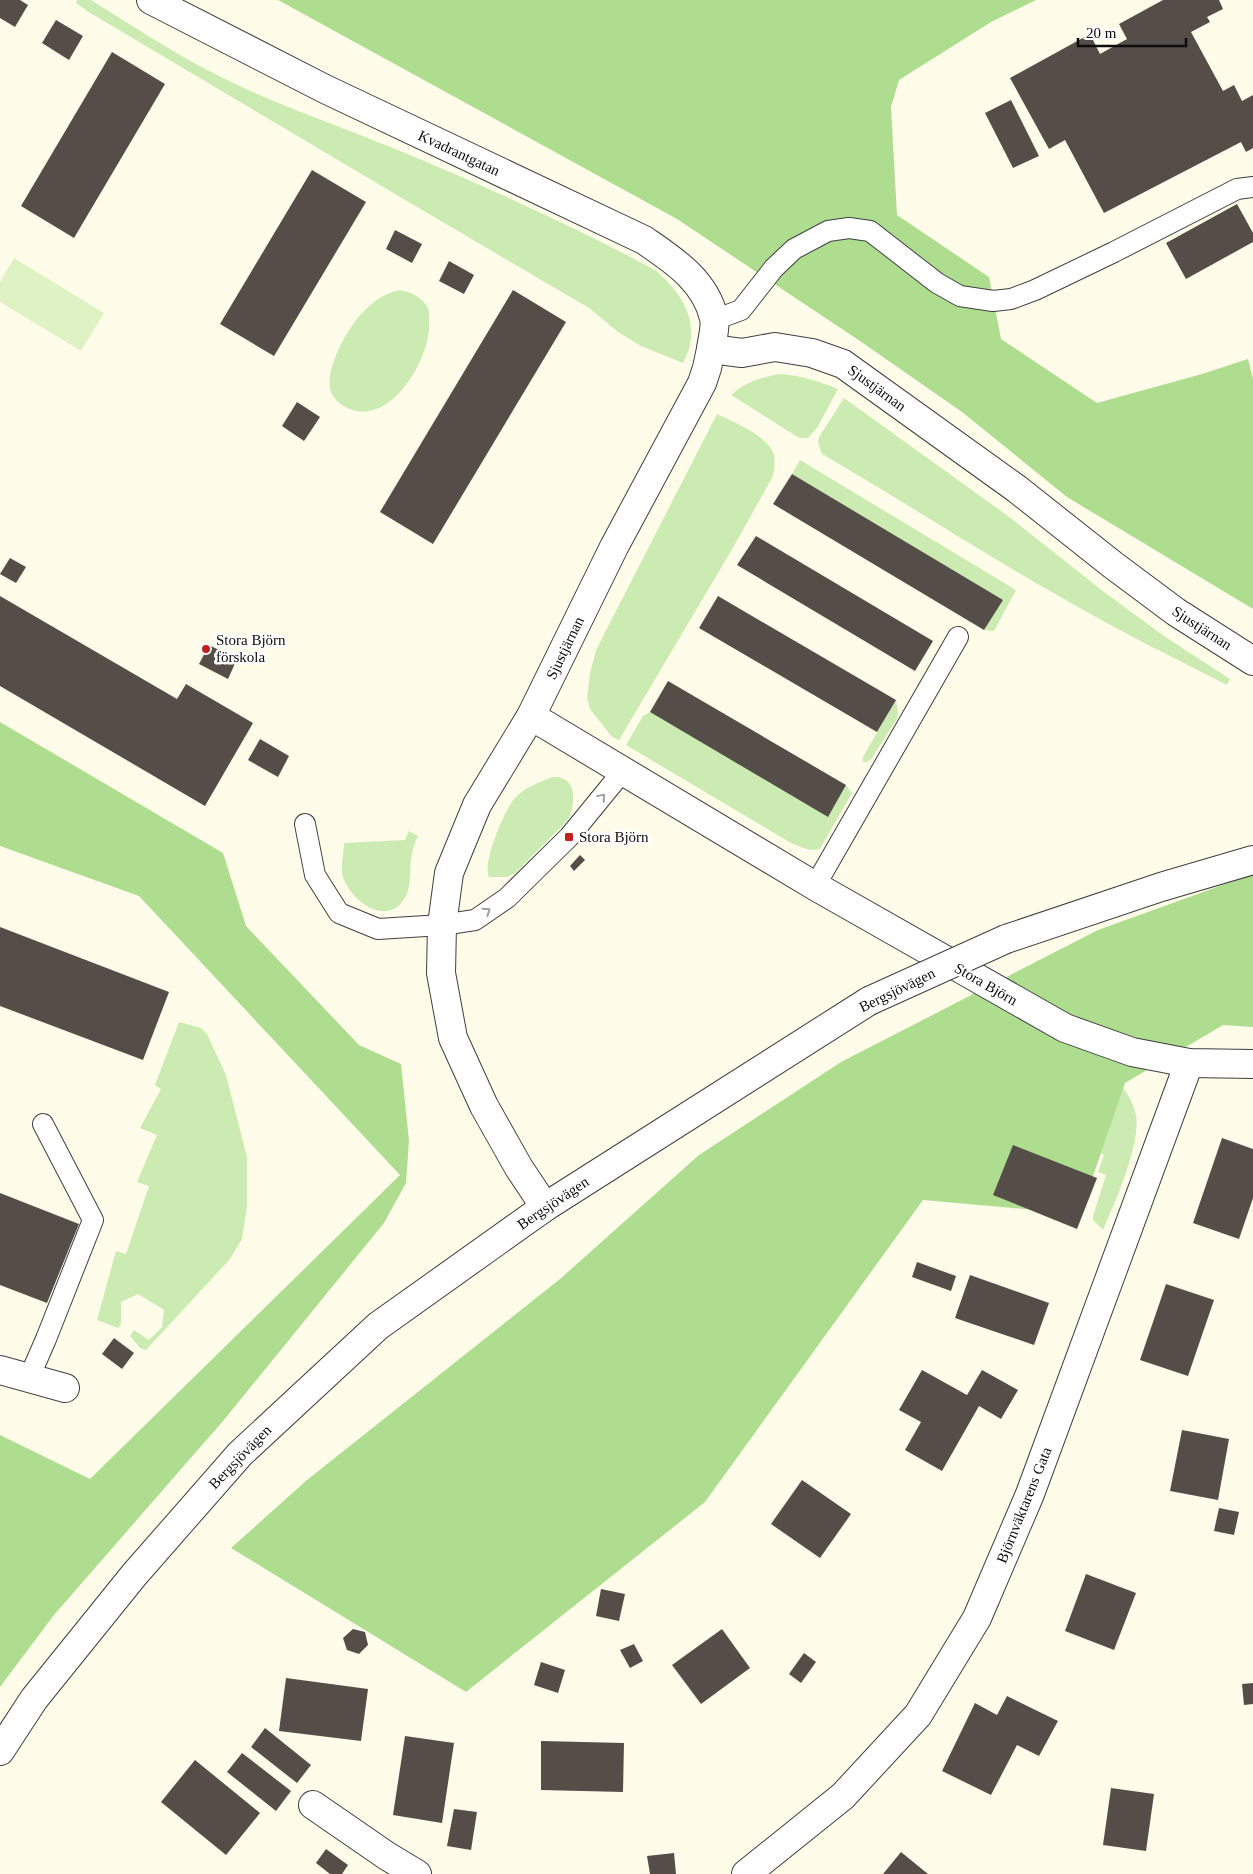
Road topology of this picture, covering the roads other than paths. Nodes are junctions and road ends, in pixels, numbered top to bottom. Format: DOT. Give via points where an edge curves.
graph roads {
  1 [pos="151,0"];
  2 [pos="1253,187"];
  3 [pos="714,320"];
  4 [pos="711,349"];
  5 [pos="958,637"];
  6 [pos="1253,661"];
  7 [pos="531,716"];
  8 [pos="624,771"];
  9 [pos="305,824"];
  10 [pos="1253,860"];
  11 [pos="814,886"];
  12 [pos="442,924"];
  13 [pos="1190,1063"];
  14 [pos="1253,1064"];
  15 [pos="43,1124"];
  16 [pos="544,1207"];
  17 [pos="0,1370"];
  18 [pos="29,1378"];
  19 [pos="65,1388"];
  20 [pos="0,1750"];
  21 [pos="314,1805"];
  22 [pos="417,1874"];
  23 [pos="746,1874"];
  1 -- 3 [label="street, Kvadrantgatan" via="324,89 644,240 681,265 699,285"];
  2 -- 3 [label="lane" via="1237,189 1035,290 1011,299 993,301 960,296 937,283 870,231 828,230 794,249 774,268 741,310"];
  3 -- 4 [label="street, Kvadrantgatan"];
  4 -- 6 [label="street, Sjustjärnan" via="742,353 775,348 812,353 844,364 1017,489 1176,612"];
  4 -- 7 [label="street, Sjustjärnan" via="702,382 614,547"];
  5 -- 11 [label="lane"];
  7 -- 8 [label="street, Stora Björn"];
  7 -- 12 [label="street" via="477,804 450,873"];
  8 -- 11 [label="street, Stora Björn"];
  12 -- 8 [label="lane, one-way" via="475,920 506,898 569,837"];
  9 -- 12 [label="lane" via="315,875 339,913 378,929"];
  10 -- 16 [label="street, Bergsjövägen, bridge" via="1006,939 869,1001"];
  11 -- 13 [label="street, Stora Björn" via="1065,1028 1132,1052"];
  12 -- 16 [label="street" via="441,974 453,1038 484,1106"];
  13 -- 14 [label="street, Stora Björn"];
  13 -- 23 [label="street, Björnväktarens Gata" via="1030,1494 977,1618 918,1715 843,1796"];
  15 -- 18 [label="lane" via="93,1220"];
  16 -- 20 [label="street, Bergsjövägen" via="378,1326 240,1454 134,1575 34,1699"];
  17 -- 18 [label="street"];
  18 -- 19 [label="street"];
  21 -- 22 [label="street"];
}
